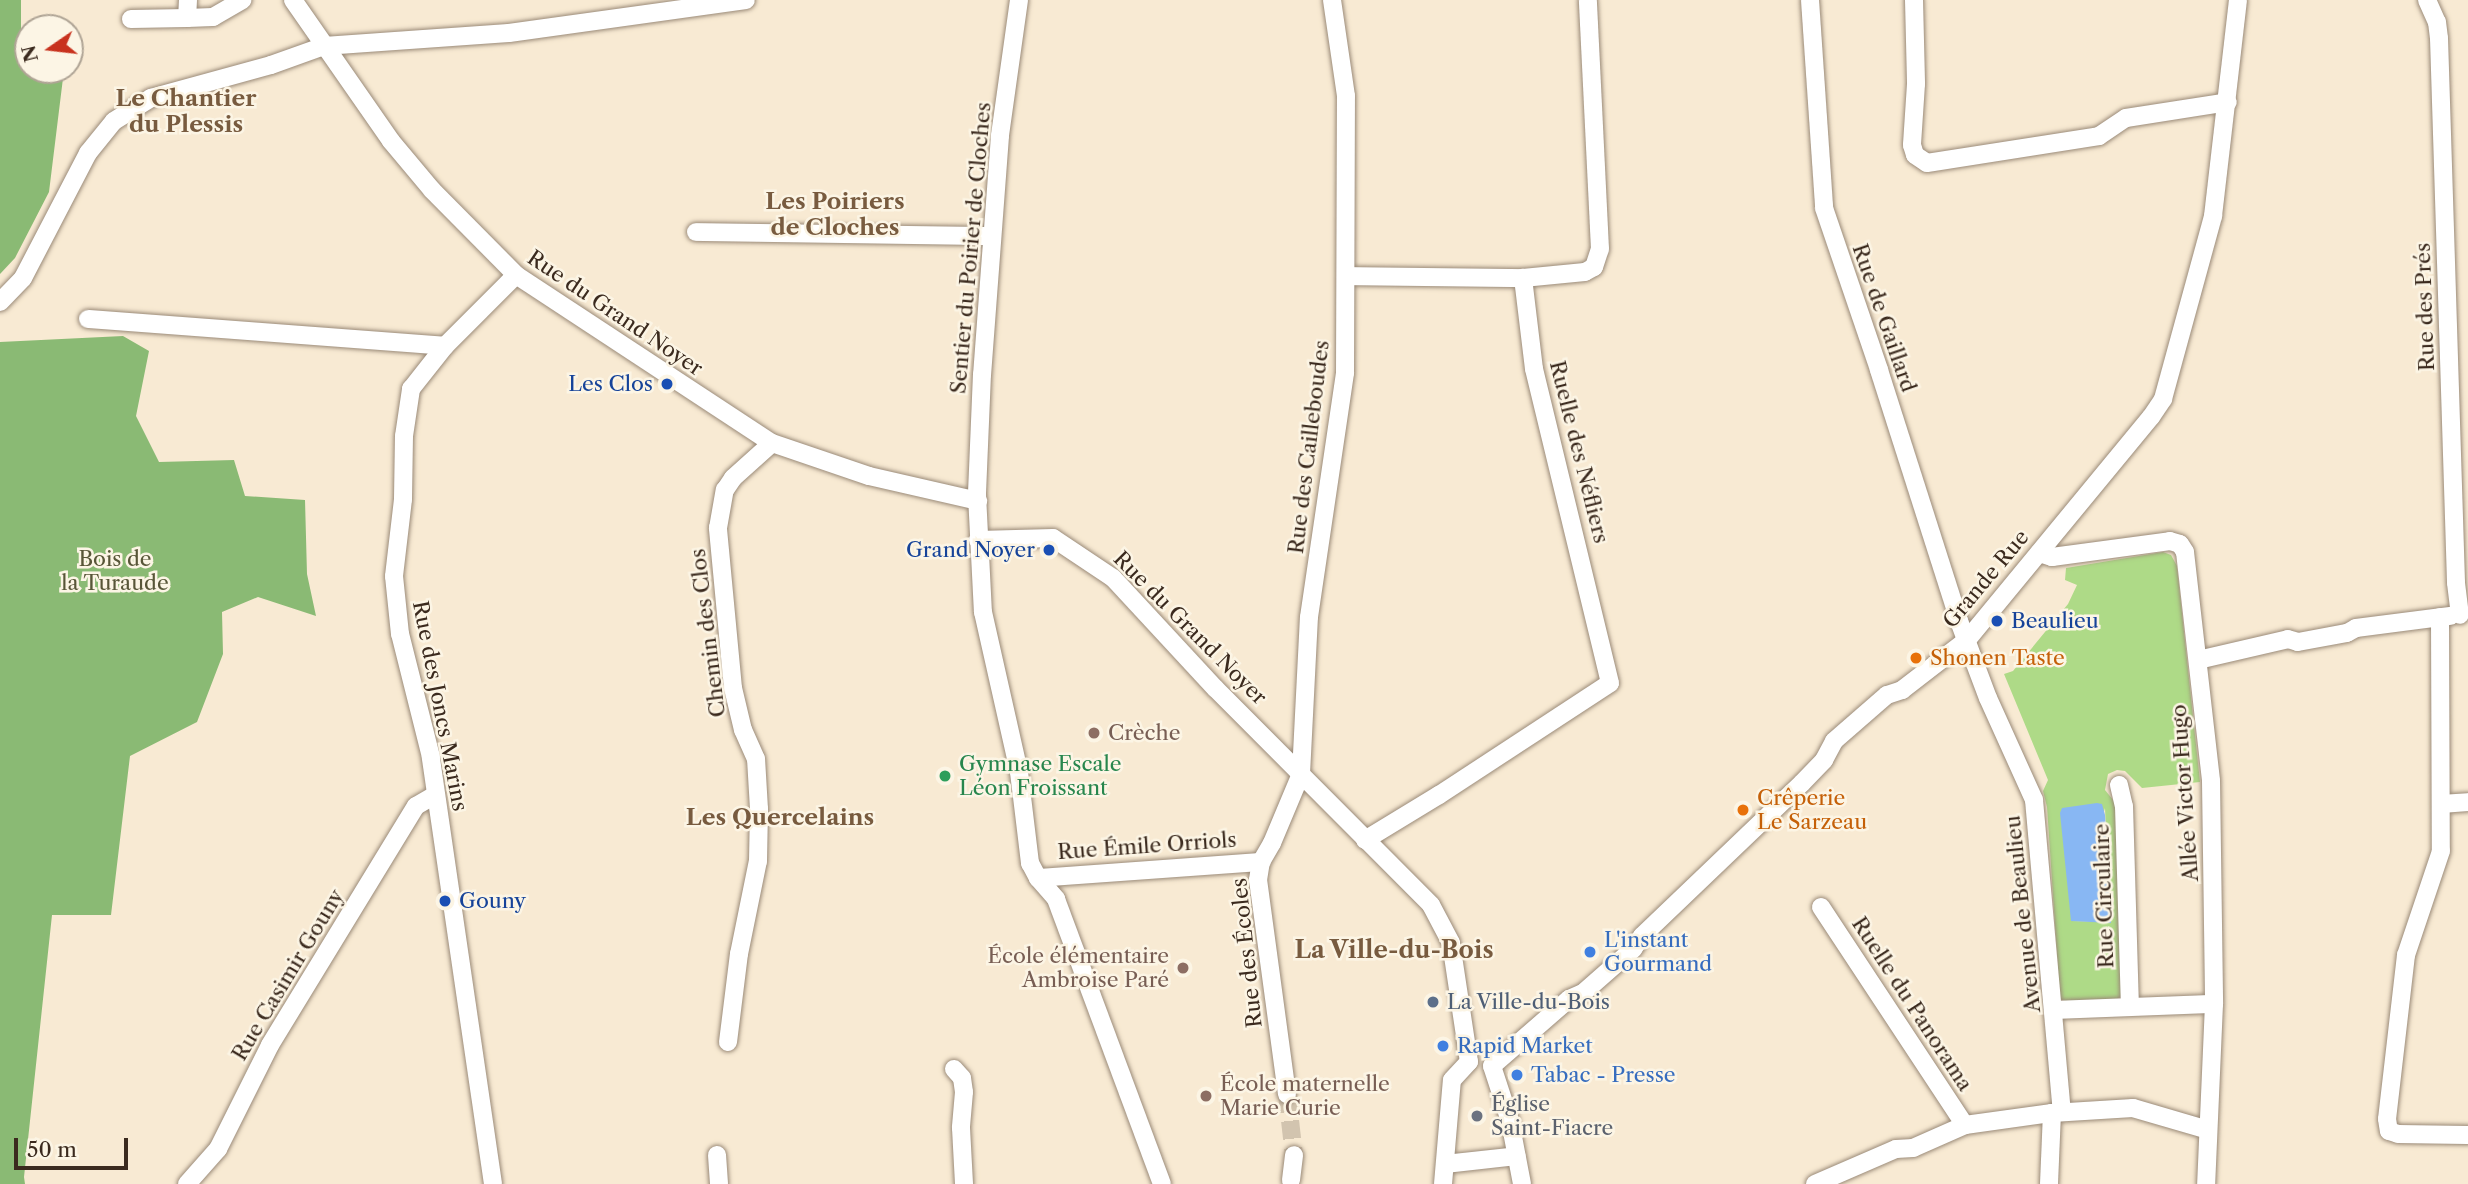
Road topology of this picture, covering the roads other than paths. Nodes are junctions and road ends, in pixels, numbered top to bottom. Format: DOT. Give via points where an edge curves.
graph roads {
  1 [pos="242,0"];
  2 [pos="293,0"];
  3 [pos="746,0"];
  4 [pos="1019,0"];
  5 [pos="1332,0"];
  6 [pos="1587,0"];
  7 [pos="1810,0"];
  8 [pos="1914,0"];
  9 [pos="2238,0"];
  10 [pos="2427,0"];
  11 [pos="188,9"];
  12 [pos="131,19"];
  13 [pos="324,46"];
  14 [pos="2228,102"];
  15 [pos="696,232"];
  16 [pos="991,236"];
  17 [pos="516,275"];
  18 [pos="1347,276"];
  19 [pos="1523,278"];
  20 [pos="0,302"];
  21 [pos="88,319"];
  22 [pos="445,346"];
  23 [pos="772,443"];
  24 [pos="978,501"];
  25 [pos="978,540"];
  26 [pos="2039,554"];
  27 [pos="2464,614"];
  28 [pos="2440,617"];
  29 [pos="1967,640"];
  30 [pos="2198,660"];
  31 [pos="1304,744"];
  32 [pos="1281,752"];
  33 [pos="1301,774"];
  34 [pos="2119,785"];
  35 [pos="435,794"];
  36 [pos="2468,802"];
  37 [pos="2441,804"];
  38 [pos="1365,841"];
  39 [pos="1261,862"];
  40 [pos="1038,878"];
  41 [pos="1821,907"];
  42 [pos="2214,1004"];
  43 [pos="2130,1006"];
  44 [pos="2056,1010"];
  45 [pos="728,1042"];
  46 [pos="1469,1062"];
  47 [pos="1492,1066"];
  48 [pos="954,1069"];
  49 [pos="1287,1094"];
  50 [pos="2057,1112"];
  51 [pos="1965,1125"];
  52 [pos="2208,1130"];
  53 [pos="2468,1135"];
  54 [pos="716,1155"];
  55 [pos="1294,1155"];
  56 [pos="1517,1156"];
  57 [pos="1445,1164"];
  58 [pos="1289,1183"];
  59 [pos="187,1184"];
  60 [pos="493,1184"];
  61 [pos="719,1184"];
  62 [pos="964,1184"];
  63 [pos="1162,1184"];
  64 [pos="1443,1184"];
  65 [pos="1521,1184"];
  66 [pos="1531,1184"];
  67 [pos="1815,1184"];
  68 [pos="2049,1184"];
  69 [pos="2207,1184"];
  1 -- 11 [label="street" via="213,18"];
  2 -- 13 [label="street, Rue du Grand Noyer"];
  3 -- 13 [label="street" via="509,33"];
  4 -- 16 [label="street, Sentier du Poirier de Cloches"];
  5 -- 18 [label="street, Rue des Cailleboudes" via="1346,96"];
  6 -- 19 [label="street" via="1600,249 1594,267 1585,272"];
  7 -- 29 [label="street, Rue de Gaillard" via="1824,208"];
  8 -- 14 [label="street" via="1912,145 1915,155 1927,163 2099,136 2126,118"];
  9 -- 14 [label="street, Grande Rue"];
  10 -- 27 [label="street, Rue des Prés" via="2439,38 2456,570"];
  11 -- 12 [label="street"];
  13 -- 17 [label="street, Rue du Grand Noyer" via="432,190"];
  13 -- 20 [label="street" via="151,98 114,121 88,153 23,278"];
  14 -- 26 [label="street, Grande Rue" via="2213,216 2164,399"];
  15 -- 16 [label="street"];
  16 -- 24 [label="street, Sentier du Poirier de Cloches"];
  17 -- 22 [label="street, Rue des Joncs Marins"];
  17 -- 23 [label="street, Rue du Grand Noyer"];
  18 -- 19 [label="street"];
  18 -- 31 [label="street, Rue des Cailleboudes" via="1345,373 1309,617"];
  19 -- 38 [label="street, Ruelle des Néfliers" via="1534,369 1610,683"];
  21 -- 22 [label="street"];
  22 -- 35 [label="street, Rue des Joncs Marins" via="411,389 394,576 400,634 425,727"];
  23 -- 24 [label="street, Rue du Grand Noyer" via="869,475"];
  23 -- 45 [label="street, Chemin des Clos" via="725,490 718,528 733,688 743,730 757,759 759,809 758,861 739,954"];
  24 -- 25 [label="street, Sentier du Poirier de Cloches"];
  25 -- 32 [label="street, Rue du Grand Noyer" via="1045,537 1068,545 1137,600 1189,661"];
  25 -- 40 [label="street, Sentier du Poirier de Cloches" via="983,612 1019,772 1030,863"];
  26 -- 29 [label="street, Grande Rue"];
  26 -- 30 [label="street, Allée Victor Hugo" via="2052,557 2148,542 2179,544 2185,552"];
  27 -- 28 [label="street"];
  28 -- 30 [label="street" via="2356,628 2298,642 2288,639"];
  28 -- 37 [label="street"];
  29 -- 44 [label="street, Avenue de Beaulieu" via="2034,800"];
  29 -- 47 [label="street, Grande Rue" via="1902,690 1887,695 1834,741 1824,760 1799,786 1642,936 1633,950"];
  30 -- 42 [label="street, Allée Victor Hugo" via="2211,781"];
  31 -- 32 [label="street"];
  31 -- 33 [label="street, Rue des Cailleboudes"];
  32 -- 33 [label="street, Rue du Grand Noyer"];
  33 -- 38 [label="street, Rue du Grand Noyer"];
  33 -- 39 [label="street, Rue des Écoles"];
  34 -- 43 [label="street, Rue Circulaire" via="2124,806"];
  35 -- 59 [label="street, Rue Casimir Gouny" via="416,806 270,1045 218,1149"];
  35 -- 60 [label="street, Rue des Joncs Marins"];
  36 -- 37 [label="street"];
  37 -- 53 [label="street" via="2441,851 2406,955 2387,1119 2389,1131 2398,1134"];
  38 -- 46 [label="street, Rue du Grand Noyer" via="1431,905 1445,927 1456,968"];
  39 -- 40 [label="street, Rue Émile Orriols"];
  39 -- 49 [label="street, Rue des Écoles" via="1258,880"];
  40 -- 63 [label="street, Sentier du Poirier de Cloches" via="1056,899"];
  41 -- 51 [label="street, Ruelle du Panorama"];
  42 -- 43 [label="street"];
  42 -- 52 [label="street, Allée Victor Hugo"];
  43 -- 44 [label="street"];
  44 -- 50 [label="street, Avenue de Beaulieu"];
  46 -- 47 [label="street"];
  46 -- 57 [label="street" via="1452,1080"];
  47 -- 56 [label="street"];
  48 -- 62 [label="street" via="962,1078 964,1092"];
  50 -- 51 [label="street"];
  50 -- 52 [label="street" via="2133,1108"];
  50 -- 68 [label="street, Avenue de Beaulieu"];
  51 -- 67 [label="street"];
  52 -- 69 [label="street, Allée Victor Hugo"];
  54 -- 61 [label="street"];
  55 -- 58 [label="street"];
  56 -- 57 [label="street"];
  56 -- 65 [label="street"];
  56 -- 66 [label="street"];
  57 -- 64 [label="street"];
}
